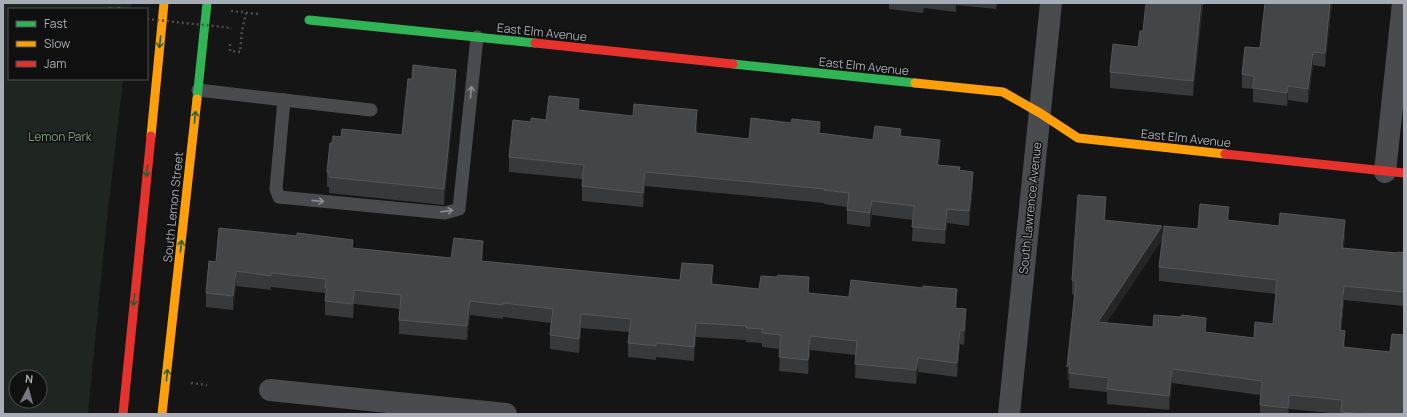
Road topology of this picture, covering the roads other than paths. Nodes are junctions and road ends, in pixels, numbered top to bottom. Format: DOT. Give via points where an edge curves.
graph roads {
  1 [pos="164,3"];
  2 [pos="207,3"];
  3 [pos="1051,3"];
  4 [pos="1403,3"];
  5 [pos="309,20"];
  6 [pos="477,37"];
  7 [pos="198,90"];
  8 [pos="284,100"];
  9 [pos="371,110"];
  10 [pos="1040,113"];
  11 [pos="1395,172"];
  12 [pos="270,390"];
  13 [pos="123,414"];
  14 [pos="162,414"];
  15 [pos="506,414"];
  16 [pos="1009,414"];
  1 -- 13 [label="street, one-way"];
  2 -- 7 [label="street, South Lemon Street"];
  3 -- 10 [label="street, South Lawrence Avenue"];
  4 -- 11 [label="street"];
  5 -- 6 [label="street, East Elm Avenue"];
  8 -- 6 [label="lane, one-way" via="276,188 279,197 445,213 459,209"];
  6 -- 10 [label="street, East Elm Avenue" via="1003,92"];
  7 -- 8 [label="lane"];
  14 -- 7 [label="street, South Lemon Street, one-way"];
  8 -- 9 [label="lane"];
  10 -- 11 [label="street, East Elm Avenue" via="1078,138"];
  10 -- 16 [label="street, South Lawrence Avenue"];
  12 -- 15 [label="street"];
}
